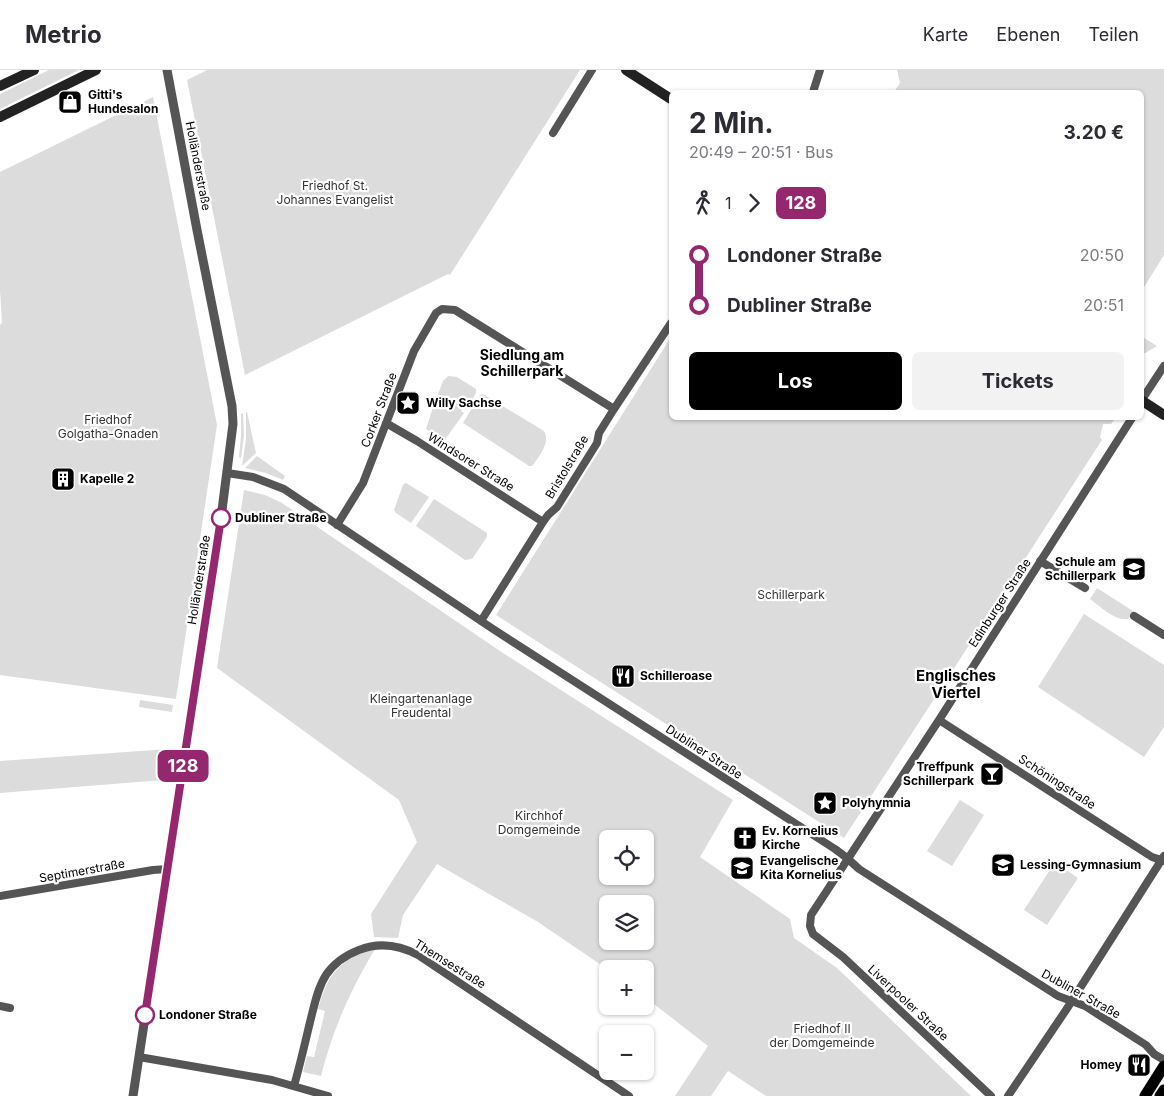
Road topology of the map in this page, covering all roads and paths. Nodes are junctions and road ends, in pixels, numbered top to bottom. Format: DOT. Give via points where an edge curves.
graph roads {
  1 [pos="34,70"];
  2 [pos="96,70"];
  3 [pos="167,70"];
  4 [pos="592,70"];
  5 [pos="626,70"];
  6 [pos="820,70"];
  7 [pos="0,86"];
  8 [pos="814,90"];
  9 [pos="669,98"];
  10 [pos="0,117"];
  11 [pos="552,133"];
  12 [pos="669,326"];
  13 [pos="1164,366"];
  14 [pos="1144,396"];
  15 [pos="1144,402"];
  16 [pos="614,409"];
  17 [pos="1164,415"];
  18 [pos="1131,420"];
  19 [pos="386,423"];
  20 [pos="227,473"];
  21 [pos="543,522"];
  22 [pos="337,525"];
  23 [pos="1040,561"];
  24 [pos="1084,588"];
  25 [pos="1134,616"];
  26 [pos="481,622"];
  27 [pos="1164,635"];
  28 [pos="939,720"];
  29 [pos="848,858"];
  30 [pos="1163,859"];
  31 [pos="167,869"];
  32 [pos="0,896"];
  33 [pos="810,926"];
  34 [pos="1071,1001"];
  35 [pos="0,1006"];
  36 [pos="10,1008"];
  37 [pos="139,1057"];
  38 [pos="1164,1060"];
  39 [pos="1164,1066"];
  40 [pos="294,1086"];
  41 [pos="1164,1090"];
  42 [pos="133,1096"];
  43 [pos="328,1096"];
  44 [pos="629,1096"];
  45 [pos="991,1096"];
  46 [pos="1008,1096"];
  47 [pos="1145,1096"];
  48 [pos="1160,1096"];
  1 -- 7 [label="main road"];
  2 -- 10 [label="main road"];
  3 -- 20 [label="street, Holländerstraße" via="232,406"];
  4 -- 11 [label="street"];
  5 -- 9 [label="main road"];
  6 -- 8 [label="street"];
  12 -- 16 [label="street, Bristolstraße"];
  13 -- 14 [label="street"];
  15 -- 17 [label="main road"];
  16 -- 19 [label="street, Corker Straße" via="456,310 447,308 436,313 414,351"];
  16 -- 21 [label="street, Bristolstraße" via="557,507"];
  18 -- 23 [label="street, Edinburger Straße"];
  19 -- 21 [label="street, Windsorer Straße"];
  19 -- 22 [label="street, Corker Straße" via="363,483"];
  20 -- 22 [label="street, Dubliner Straße" via="253,477 284,489"];
  20 -- 31 [label="street, Holländerstraße"];
  21 -- 26 [label="street, Bristolstraße"];
  22 -- 26 [label="street, Dubliner Straße"];
  23 -- 24 [label="street"];
  23 -- 28 [label="street, Edinburger Straße"];
  25 -- 27 [label="street"];
  26 -- 29 [label="street, Dubliner Straße"];
  28 -- 29 [label="street, Edinburger Straße"];
  28 -- 30 [label="street, Schöningstraße" via="1152,857"];
  29 -- 33 [label="street, Edinburger Straße" via="811,915"];
  29 -- 34 [label="street, Dubliner Straße" via="873,878 1058,996"];
  30 -- 34 [label="street"];
  31 -- 32 [label="street, Septimerstraße"];
  31 -- 37 [label="street, Holländerstraße"];
  33 -- 45 [label="street, Liverpooler Straße" via="813,934 843,957"];
  34 -- 38 [label="street, Dubliner Straße" via="1085,1006"];
  34 -- 46 [label="street"];
  35 -- 36 [label="street"];
  37 -- 40 [label="street" via="217,1069"];
  37 -- 42 [label="street, Holländerstraße"];
  39 -- 47 [label="main road"];
  40 -- 43 [label="street"];
  40 -- 44 [label="street, Themsestraße" via="317,997 327,974 337,962 355,952 389,945 418,954"];
  41 -- 48 [label="main road"];
}
